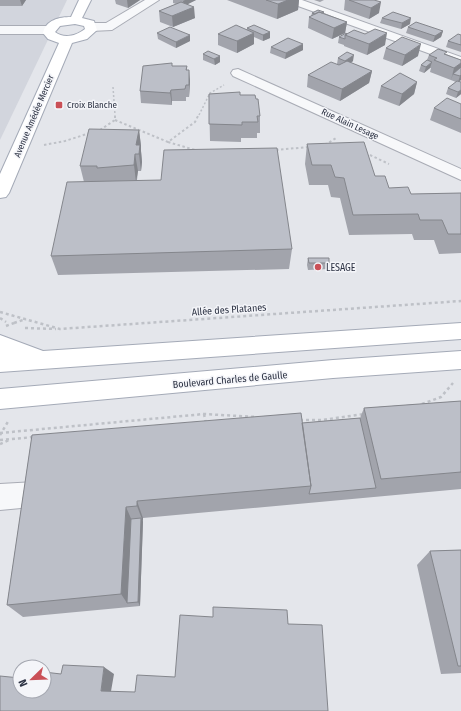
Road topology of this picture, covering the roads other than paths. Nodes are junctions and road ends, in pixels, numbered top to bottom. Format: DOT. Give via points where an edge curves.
graph roads {
  1 [pos="85,0"];
  2 [pos="152,0"];
  3 [pos="291,0"];
  4 [pos="75,20"];
  5 [pos="91,27"];
  6 [pos="0,30"];
  7 [pos="49,30"];
  8 [pos="67,39"];
  9 [pos="461,61"];
  10 [pos="243,75"];
  11 [pos="461,175"];
  12 [pos="0,193"];
  13 [pos="461,331"];
  14 [pos="3,335"];
  15 [pos="48,360"];
  16 [pos="0,364"];
  17 [pos="459,370"];
  18 [pos="0,399"];
  19 [pos="80,490"];
  20 [pos="0,498"];
  1 -- 4 [label="main road"];
  2 -- 5 [label="street" via="108,27"];
  3 -- 9 [label="street"];
  4 -- 5 [label="main road" via="87,22"];
  4 -- 7 [label="main road" via="55,24"];
  5 -- 8 [label="main road" via="85,35"];
  6 -- 7 [label="street"];
  7 -- 8 [label="main road" via="51,35"];
  8 -- 12 [label="main road, Avenue Amédée Mercier"];
  10 -- 11 [label="street, Rue Alain Lesage"];
  13 -- 15 [label="main road"];
  14 -- 15 [label="main road" via="14,351"];
  15 -- 16 [label="main road"];
  17 -- 18 [label="main road, Boulevard Charles de Gaulle"];
  19 -- 20 [label="street"];
}
